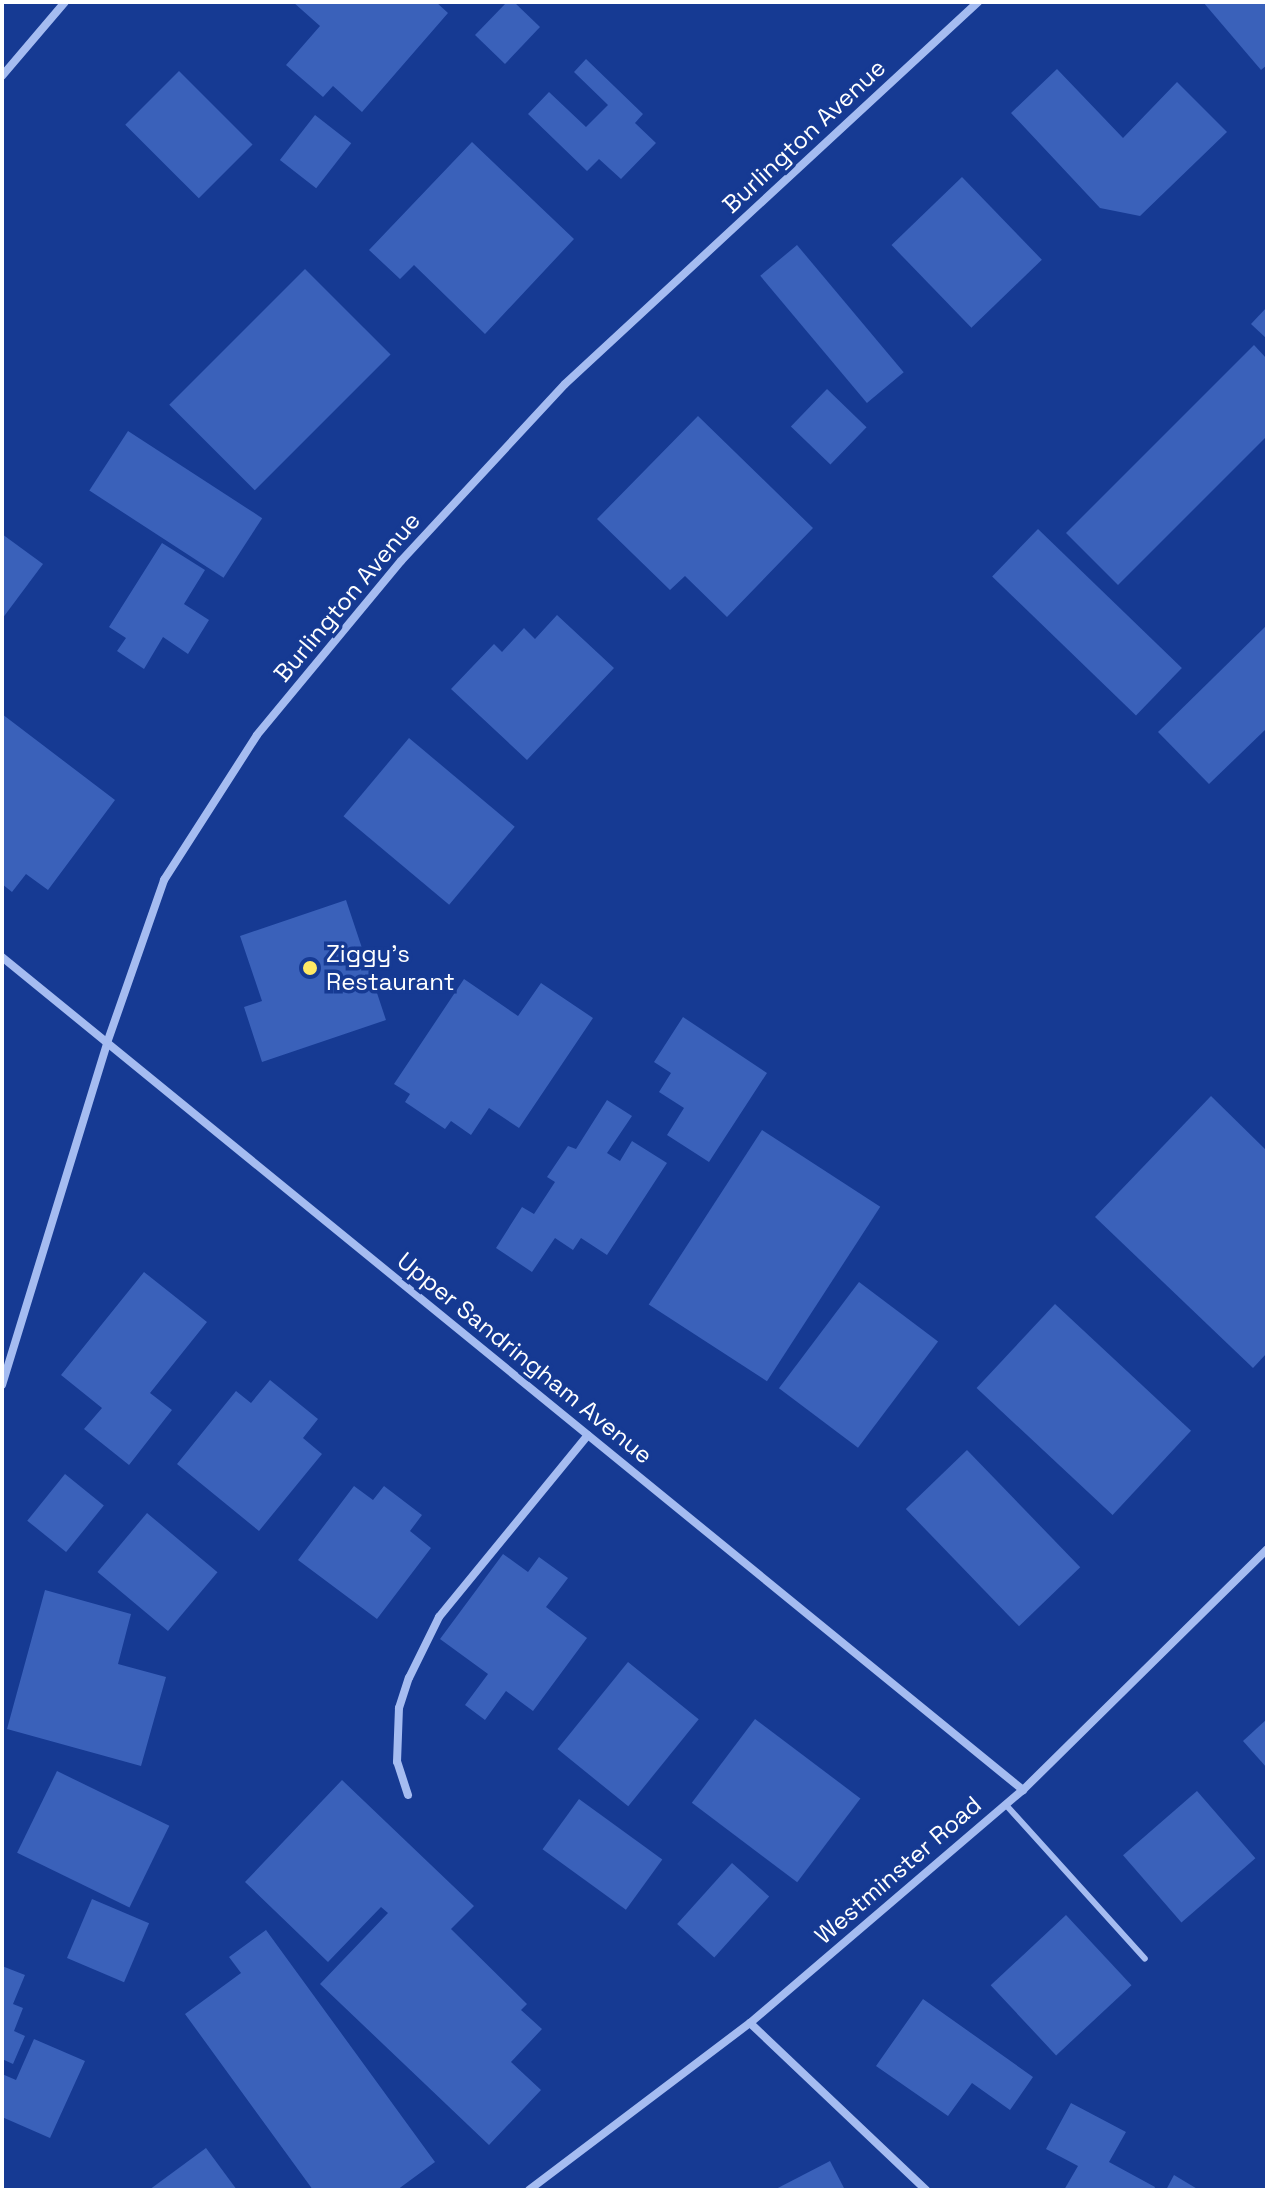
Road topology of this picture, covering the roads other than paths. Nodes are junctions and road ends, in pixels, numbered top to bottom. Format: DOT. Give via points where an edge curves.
graph roads {
  1 [pos="65,2"];
  2 [pos="978,2"];
  3 [pos="2,76"];
  4 [pos="2,957"];
  5 [pos="107,1043"];
  6 [pos="2,1385"];
  7 [pos="588,1435"];
  8 [pos="1267,1549"];
  9 [pos="1023,1790"];
  10 [pos="408,1795"];
  11 [pos="1006,1805"];
  12 [pos="1145,1959"];
  13 [pos="750,2023"];
  14 [pos="529,2190"];
  15 [pos="926,2190"];
  1 -- 3 [label="street"];
  2 -- 5 [label="street, Burlington Avenue" via="565,384 401,561 257,735 164,880"];
  4 -- 5 [label="street, Upper Sandringham Avenue"];
  5 -- 6 [label="street, Burlington Avenue"];
  5 -- 7 [label="street, Upper Sandringham Avenue"];
  7 -- 9 [label="street, Upper Sandringham Avenue"];
  7 -- 10 [label="street" via="439,1617 399,1708 397,1762"];
  8 -- 9 [label="street, Westminster Road"];
  9 -- 11 [label="street, Westminster Road"];
  11 -- 12 [label="lane"];
  11 -- 13 [label="street, Westminster Road"];
  13 -- 14 [label="street, Westminster Road"];
  13 -- 15 [label="street"];
}
